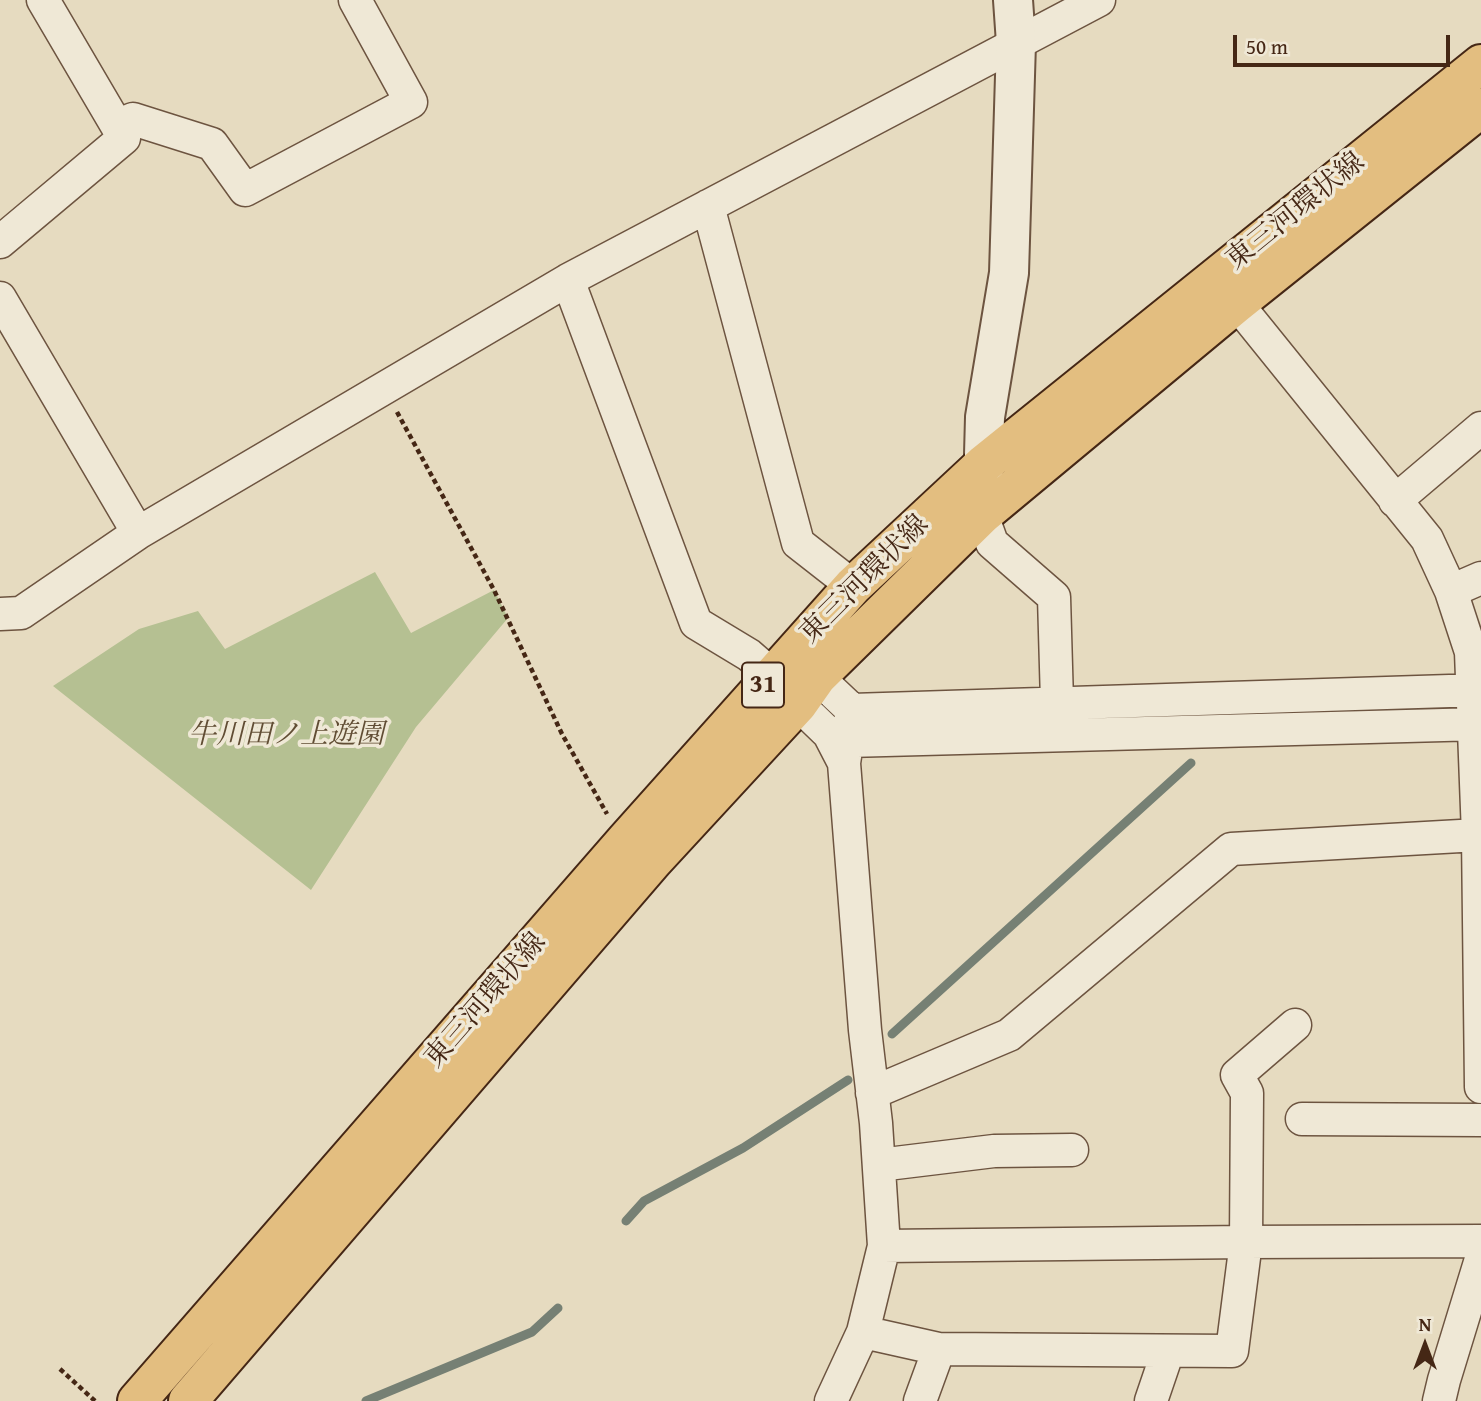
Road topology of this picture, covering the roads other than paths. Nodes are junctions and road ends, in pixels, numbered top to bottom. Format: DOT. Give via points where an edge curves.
graph roads {
  1 [pos="43,0"];
  2 [pos="355,0"];
  3 [pos="1013,0"];
  4 [pos="1099,0"];
  5 [pos="1016,43"];
  6 [pos="1481,64"];
  7 [pos="1481,108"];
  8 [pos="117,126"];
  9 [pos="708,206"];
  10 [pos="0,242"];
  11 [pos="568,280"];
  12 [pos="1226,290"];
  13 [pos="0,298"];
  14 [pos="1481,428"];
  15 [pos="985,463"];
  16 [pos="1395,501"];
  17 [pos="982,515"];
  18 [pos="138,533"];
  19 [pos="1481,578"];
  20 [pos="853,586"];
  21 [pos="1451,591"];
  22 [pos="0,614"];
  23 [pos="772,674"];
  24 [pos="1476,690"];
  25 [pos="807,691"];
  26 [pos="1057,702"];
  27 [pos="852,710"];
  28 [pos="1477,724"];
  29 [pos="846,752"];
  30 [pos="1478,835"];
  31 [pos="1295,1025"];
  32 [pos="1481,1087"];
  33 [pos="872,1093"];
  34 [pos="1302,1119"];
  35 [pos="1481,1120"];
  36 [pos="1072,1150"];
  37 [pos="879,1165"];
  38 [pos="1481,1241"];
  39 [pos="1246,1242"];
  40 [pos="884,1246"];
  41 [pos="1481,1259"];
  42 [pos="863,1332"];
  43 [pos="939,1349"];
  44 [pos="1168,1351"];
  45 [pos="137,1401"];
  46 [pos="188,1401"];
  47 [pos="831,1401"];
  48 [pos="920,1401"];
  49 [pos="1151,1401"];
  50 [pos="1439,1401"];
  1 -- 8 [label="street"];
  2 -- 8 [label="street" via="411,102 269,178 245,190 212,144 133,119"];
  3 -- 5 [label="street"];
  4 -- 5 [label="street"];
  5 -- 9 [label="street"];
  5 -- 15 [label="street" via="1009,273 985,417"];
  6 -- 12 [label="main road, 東三河環状線 / 31"];
  7 -- 12 [label="main road, 東三河環状線 / 31"];
  8 -- 10 [label="street" via="124,138"];
  9 -- 11 [label="street"];
  9 -- 20 [label="street" via="798,543"];
  11 -- 18 [label="street"];
  11 -- 23 [label="street" via="696,623 750,655"];
  12 -- 15 [label="main road, 東三河環状線 / 31"];
  12 -- 16 [label="street"];
  12 -- 17 [label="main road, 東三河環状線 / 31"];
  13 -- 18 [label="street"];
  14 -- 16 [label="street"];
  15 -- 17 [label="street"];
  15 -- 20 [label="main road, 東三河環状線 / 31"];
  16 -- 21 [label="street" via="1427,539"];
  17 -- 25 [label="main road, 東三河環状線 / 31"];
  17 -- 26 [label="street" via="992,543 1054,597"];
  18 -- 22 [label="street" via="21,613"];
  19 -- 21 [label="street"];
  20 -- 23 [label="main road, 東三河環状線 / 31"];
  21 -- 24 [label="street" via="1471,652"];
  23 -- 25 [label="street"];
  23 -- 45 [label="main road, 東三河環状線 / 31"];
  24 -- 26 [label="street"];
  24 -- 28 [label="street"];
  25 -- 27 [label="street"];
  25 -- 29 [label="street" via="829,734"];
  25 -- 46 [label="main road, 東三河環状線 / 31" via="653,861"];
  26 -- 27 [label="street"];
  27 -- 29 [label="street"];
  28 -- 29 [label="street"];
  28 -- 30 [label="street"];
  29 -- 33 [label="street"];
  30 -- 32 [label="street"];
  30 -- 33 [label="street" via="1231,849 1009,1035"];
  31 -- 39 [label="street" via="1237,1075 1247,1093"];
  33 -- 37 [label="street"];
  34 -- 35 [label="street"];
  36 -- 37 [label="street" via="994,1151"];
  37 -- 40 [label="street"];
  38 -- 39 [label="street"];
  39 -- 40 [label="street"];
  39 -- 44 [label="street" via="1232,1351"];
  40 -- 42 [label="street"];
  41 -- 50 [label="street"];
  42 -- 43 [label="street"];
  42 -- 47 [label="street"];
  43 -- 44 [label="street"];
  43 -- 48 [label="street"];
  44 -- 49 [label="street"];
}
